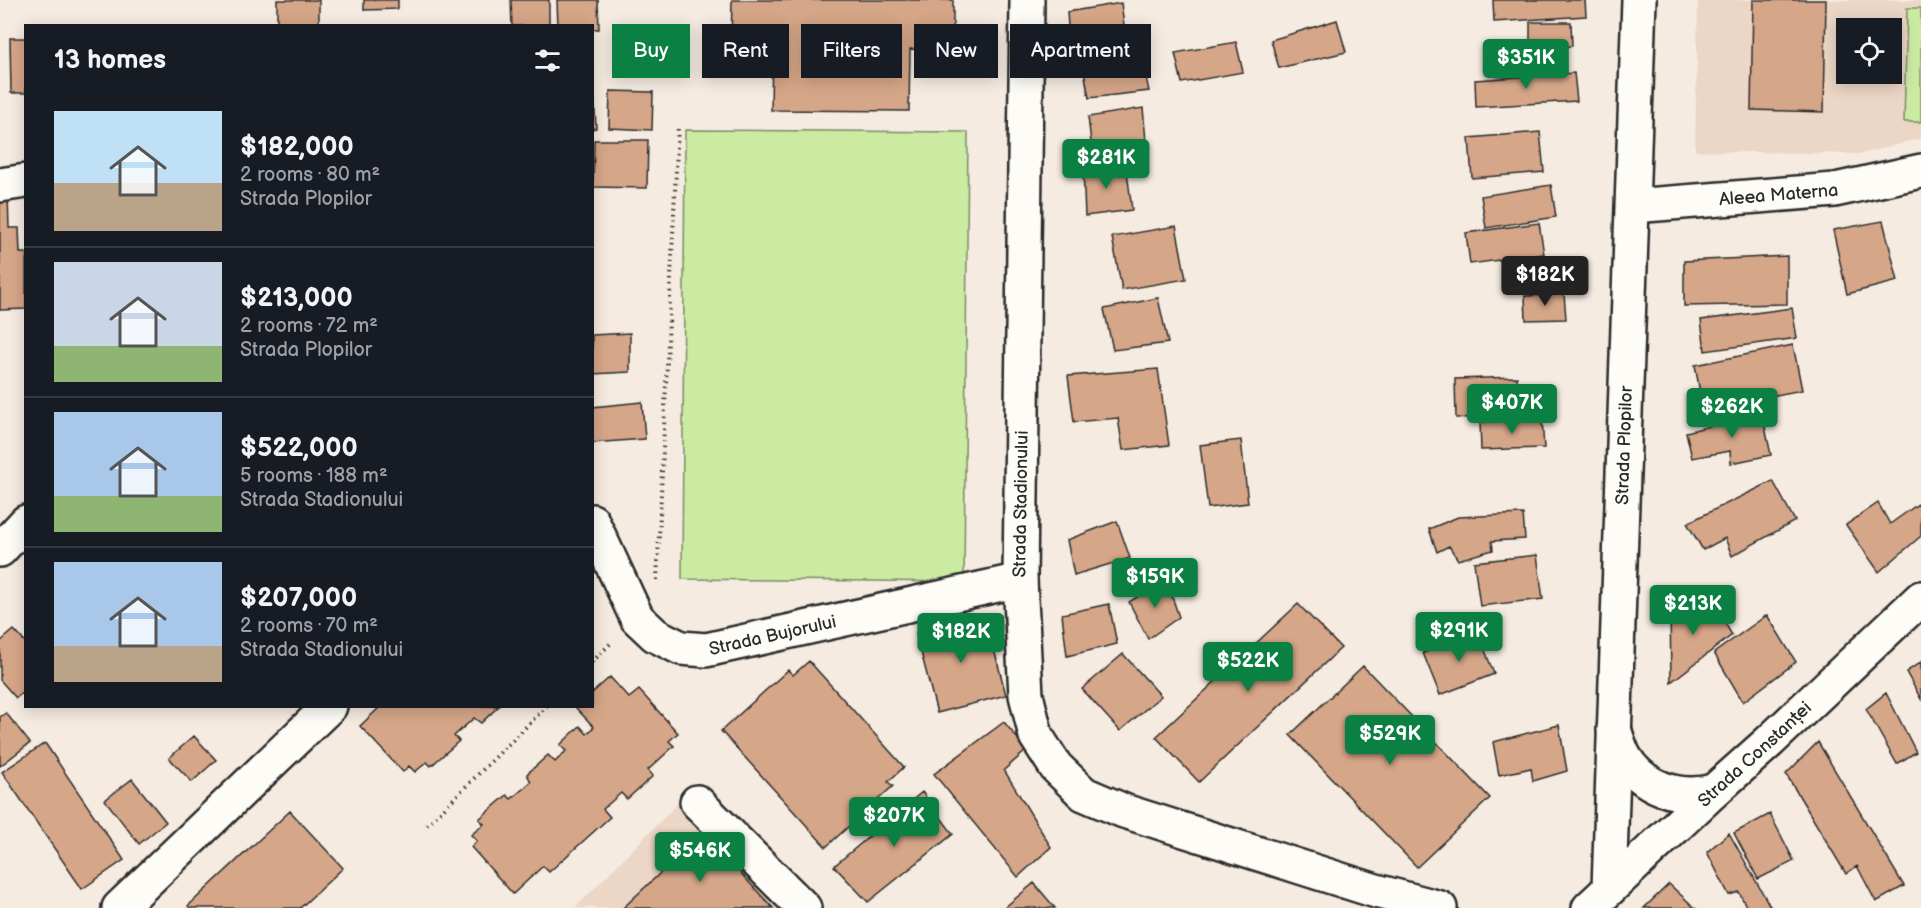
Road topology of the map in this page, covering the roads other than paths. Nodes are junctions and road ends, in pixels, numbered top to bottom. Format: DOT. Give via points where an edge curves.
graph roads {
  1 [pos="1027,0"];
  2 [pos="1639,0"];
  3 [pos="1921,171"];
  4 [pos="24,181"];
  5 [pos="0,184"];
  6 [pos="1633,206"];
  7 [pos="24,524"];
  8 [pos="594,525"];
  9 [pos="0,550"];
  10 [pos="1020,580"];
  11 [pos="1921,598"];
  12 [pos="328,708"];
  13 [pos="1613,727"];
  14 [pos="1714,791"];
  15 [pos="697,802"];
  16 [pos="1599,899"];
  17 [pos="119,908"];
  18 [pos="804,908"];
  19 [pos="1440,908"];
  1 -- 10 [label="street, Strada Stadionului"];
  2 -- 6 [label="street, Strada Plopilor"];
  3 -- 6 [label="street, Aleea Materna" via="1835,190"];
  4 -- 5 [label="street"];
  6 -- 13 [label="street, Strada Plopilor"];
  7 -- 9 [label="street"];
  8 -- 10 [label="street, Strada Bujorului" via="638,618 654,635 681,648 706,650"];
  10 -- 19 [label="street, Strada Stadionului" via="1026,695 1036,736 1056,767 1084,794 1124,811"];
  11 -- 14 [label="street, Strada Constanței"];
  12 -- 17 [label="street"];
  13 -- 14 [label="street" via="1624,756 1644,779 1668,791 1698,795"];
  13 -- 16 [label="street, Strada Plopilor"];
  14 -- 16 [label="street, Strada Constanței"];
  15 -- 18 [label="street"];
}
